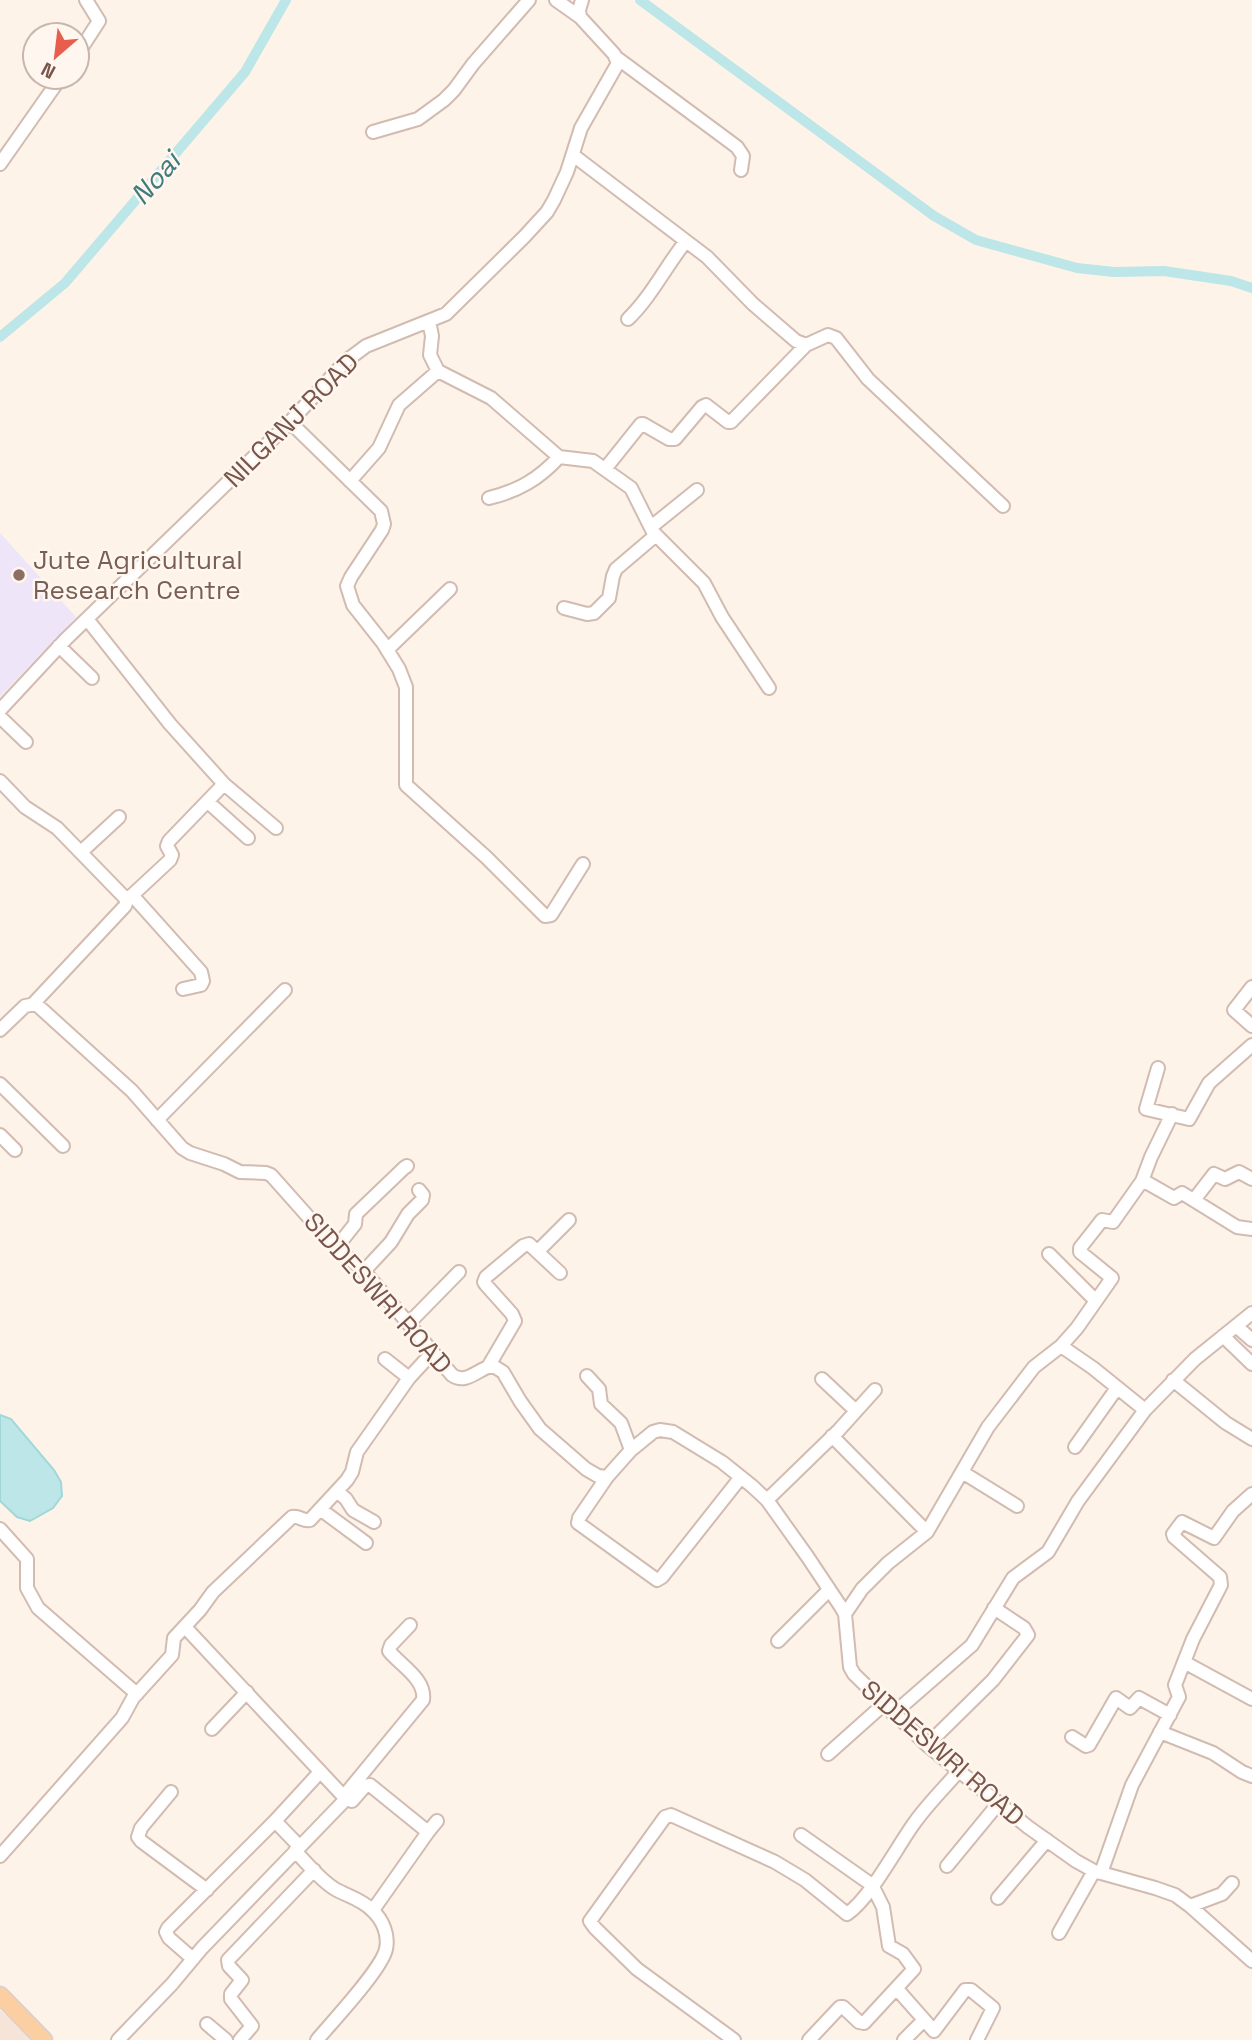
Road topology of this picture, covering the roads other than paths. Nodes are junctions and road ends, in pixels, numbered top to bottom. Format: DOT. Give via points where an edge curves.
graph roads {
  1 [pos="86,0"];
  2 [pos="529,0"];
  3 [pos="556,0"];
  4 [pos="582,0"];
  5 [pos="580,17"];
  6 [pos="91,33"];
  7 [pos="617,58"];
  8 [pos="51,91"];
  9 [pos="373,132"];
  10 [pos="573,155"];
  11 [pos="0,164"];
  12 [pos="741,170"];
  13 [pos="687,241"];
  14 [pos="628,319"];
  15 [pos="429,321"];
  16 [pos="806,345"];
  17 [pos="438,371"];
  18 [pos="290,422"];
  19 [pos="558,457"];
  20 [pos="606,469"];
  21 [pos="350,481"];
  22 [pos="697,490"];
  23 [pos="489,498"];
  24 [pos="1003,506"];
  25 [pos="653,531"];
  26 [pos="450,589"];
  27 [pos="564,608"];
  28 [pos="87,618"];
  29 [pos="59,646"];
  30 [pos="387,650"];
  31 [pos="92,678"];
  32 [pos="769,688"];
  33 [pos="0,710"];
  34 [pos="0,717"];
  35 [pos="26,742"];
  36 [pos="0,781"];
  37 [pos="224,784"];
  38 [pos="208,802"];
  39 [pos="119,817"];
  40 [pos="276,828"];
  41 [pos="248,838"];
  42 [pos="81,852"];
  43 [pos="583,864"];
  44 [pos="130,897"];
  45 [pos="1252,987"];
  46 [pos="183,989"];
  47 [pos="285,990"];
  48 [pos="34,1003"];
  49 [pos="1,1026"];
  50 [pos="1252,1026"];
  51 [pos="1252,1045"];
  52 [pos="1158,1068"];
  53 [pos="0,1084"];
  54 [pos="1172,1114"];
  55 [pos="157,1120"];
  56 [pos="0,1135"];
  57 [pos="63,1146"];
  58 [pos="15,1150"];
  59 [pos="407,1166"];
  60 [pos="1252,1179"];
  61 [pos="1142,1181"];
  62 [pos="419,1190"];
  63 [pos="1194,1200"];
  64 [pos="569,1220"];
  65 [pos="1252,1229"];
  66 [pos="336,1248"];
  67 [pos="538,1251"];
  68 [pos="1049,1254"];
  69 [pos="364,1271"];
  70 [pos="459,1272"];
  71 [pos="560,1273"];
  72 [pos="1096,1301"];
  73 [pos="1252,1313"];
  74 [pos="409,1323"];
  75 [pos="1236,1325"];
  76 [pos="1223,1336"];
  77 [pos="1252,1340"];
  78 [pos="1061,1346"];
  79 [pos="433,1352"];
  80 [pos="385,1359"];
  81 [pos="1252,1364"];
  82 [pos="488,1367"];
  83 [pos="587,1376"];
  84 [pos="410,1378"];
  85 [pos="822,1379"];
  86 [pos="1173,1380"];
  87 [pos="1116,1388"];
  88 [pos="875,1390"];
  89 [pos="1144,1410"];
  90 [pos="856,1411"];
  91 [pos="832,1436"];
  92 [pos="1252,1439"];
  93 [pos="1075,1447"];
  94 [pos="631,1450"];
  95 [pos="962,1472"];
  96 [pos="607,1477"];
  97 [pos="741,1477"];
  98 [pos="337,1491"];
  99 [pos="1252,1494"];
  100 [pos="767,1500"];
  101 [pos="1017,1506"];
  102 [pos="320,1509"];
  103 [pos="374,1521"];
  104 [pos="0,1529"];
  105 [pos="927,1532"];
  106 [pos="366,1543"];
  107 [pos="829,1590"];
  108 [pos="994,1608"];
  109 [pos="845,1614"];
  110 [pos="410,1625"];
  111 [pos="185,1627"];
  112 [pos="778,1641"];
  113 [pos="1184,1662"];
  114 [pos="247,1692"];
  115 [pos="136,1694"];
  116 [pos="1252,1699"];
  117 [pos="888,1709"];
  118 [pos="1170,1715"];
  119 [pos="212,1729"];
  120 [pos="1160,1732"];
  121 [pos="1072,1737"];
  122 [pos="927,1745"];
  123 [pos="828,1754"];
  124 [pos="320,1772"];
  125 [pos="958,1772"];
  126 [pos="1252,1776"];
  127 [pos="172,1792"];
  128 [pos="345,1798"];
  129 [pos="999,1804"];
  130 [pos="275,1821"];
  131 [pos="437,1821"];
  132 [pos="428,1832"];
  133 [pos="800,1835"];
  134 [pos="1047,1840"];
  135 [pos="297,1849"];
  136 [pos="0,1856"];
  137 [pos="947,1866"];
  138 [pos="314,1870"];
  139 [pos="1098,1872"];
  140 [pos="1233,1884"];
  141 [pos="872,1885"];
  142 [pos="207,1890"];
  143 [pos="998,1898"];
  144 [pos="1189,1906"];
  145 [pos="373,1910"];
  146 [pos="229,1920"];
  147 [pos="1059,1933"];
  148 [pos="247,1938"];
  149 [pos="193,1959"];
  150 [pos="1252,1961"];
  151 [pos="897,1989"];
  152 [pos="1,1998"];
  153 [pos="924,2021"];
  154 [pos="207,2024"];
  155 [pos="913,2037"];
  156 [pos="44,2040"];
  157 [pos="118,2040"];
  158 [pos="226,2040"];
  159 [pos="240,2040"];
  160 [pos="317,2040"];
  161 [pos="734,2040"];
  162 [pos="809,2040"];
  163 [pos="976,2040"];
  1 -- 6 [label="street" via="99,21"];
  2 -- 9 [label="street" via="444,100 418,119"];
  3 -- 5 [label="street"];
  4 -- 5 [label="street"];
  5 -- 7 [label="street"];
  7 -- 10 [label="street, NILGANJ ROAD" via="615,70 581,128"];
  7 -- 12 [label="street" via="737,146 743,156"];
  8 -- 11 [label="street"];
  10 -- 13 [label="street"];
  10 -- 15 [label="street, NILGANJ ROAD" via="547,212 446,314"];
  13 -- 14 [label="street"];
  13 -- 16 [label="street" via="779,327"];
  15 -- 17 [label="street" via="430,355"];
  15 -- 18 [label="street, NILGANJ ROAD" via="360,350"];
  16 -- 20 [label="street" via="731,422 706,405 675,439 641,424"];
  16 -- 24 [label="street" via="828,335 836,338 869,379"];
  17 -- 19 [label="street" via="491,398"];
  17 -- 21 [label="street" via="399,405 379,448"];
  18 -- 21 [label="street"];
  18 -- 28 [label="street, NILGANJ ROAD"];
  19 -- 20 [label="street" via="593,461"];
  19 -- 23 [label="street" via="533,481"];
  20 -- 25 [label="street" via="631,488"];
  21 -- 30 [label="street" via="381,511 384,524 351,577 349,597"];
  22 -- 25 [label="street"];
  25 -- 27 [label="street" via="616,569 609,598 594,613"];
  25 -- 32 [label="street" via="704,583"];
  26 -- 30 [label="street"];
  28 -- 29 [label="street, NILGANJ ROAD"];
  28 -- 37 [label="street"];
  29 -- 31 [label="street"];
  29 -- 33 [label="street, NILGANJ ROAD"];
  30 -- 43 [label="street" via="406,687 408,789 545,916 551,915"];
  34 -- 35 [label="street"];
  36 -- 42 [label="street"];
  37 -- 38 [label="street"];
  37 -- 40 [label="street"];
  38 -- 41 [label="street"];
  38 -- 44 [label="street" via="167,844 170,860"];
  39 -- 42 [label="street"];
  42 -- 44 [label="street"];
  44 -- 46 [label="street" via="201,972 201,985"];
  44 -- 48 [label="street"];
  45 -- 50 [label="street" via="1234,1010"];
  47 -- 55 [label="street"];
  48 -- 49 [label="street"];
  48 -- 55 [label="street, SIDDESWRI ROAD" via="132,1091"];
  51 -- 54 [label="street" via="1212,1080 1191,1117"];
  52 -- 54 [label="street" via="1146,1110"];
  53 -- 57 [label="street"];
  54 -- 61 [label="street"];
  55 -- 66 [label="street, SIDDESWRI ROAD" via="190,1153 240,1172 271,1175"];
  56 -- 58 [label="street"];
  59 -- 66 [label="street" via="358,1213"];
  60 -- 63 [label="street" via="1239,1172 1226,1179 1214,1174"];
  61 -- 63 [label="street" via="1174,1198 1180,1192"];
  61 -- 72 [label="street" via="1112,1222 1101,1220 1079,1250 1112,1278"];
  62 -- 69 [label="street" via="422,1199"];
  63 -- 65 [label="street" via="1237,1227"];
  64 -- 67 [label="street"];
  66 -- 69 [label="street, SIDDESWRI ROAD"];
  67 -- 71 [label="street"];
  67 -- 82 [label="street" via="527,1244 484,1279 515,1321"];
  68 -- 72 [label="street"];
  69 -- 74 [label="street, SIDDESWRI ROAD"];
  70 -- 74 [label="street"];
  72 -- 78 [label="street"];
  73 -- 75 [label="street"];
  74 -- 79 [label="street, SIDDESWRI ROAD"];
  75 -- 76 [label="street"];
  75 -- 77 [label="street"];
  76 -- 81 [label="street"];
  76 -- 86 [label="street"];
  78 -- 87 [label="street"];
  78 -- 95 [label="street" via="1034,1367 988,1427"];
  79 -- 82 [label="street, SIDDESWRI ROAD" via="456,1378 468,1378"];
  79 -- 84 [label="street"];
  80 -- 84 [label="street"];
  82 -- 96 [label="street, SIDDESWRI ROAD" via="503,1372 540,1429 593,1474"];
  83 -- 94 [label="street" via="599,1389 601,1404 621,1423"];
  84 -- 98 [label="street" via="357,1452 350,1476"];
  85 -- 90 [label="street"];
  86 -- 89 [label="street"];
  86 -- 92 [label="street"];
  87 -- 89 [label="street"];
  87 -- 93 [label="street"];
  88 -- 90 [label="street"];
  89 -- 108 [label="street" via="1078,1501 1048,1552 1015,1576"];
  90 -- 91 [label="street"];
  91 -- 100 [label="street"];
  91 -- 105 [label="street"];
  94 -- 96 [label="street, SIDDESWRI ROAD"];
  94 -- 97 [label="street, SIDDESWRI ROAD" via="653,1432 665,1429"];
  95 -- 101 [label="street"];
  95 -- 105 [label="street"];
  96 -- 97 [label="street" via="578,1523 657,1580"];
  97 -- 100 [label="street, SIDDESWRI ROAD"];
  98 -- 102 [label="street"];
  98 -- 103 [label="street" via="353,1510"];
  99 -- 113 [label="street" via="1213,1538 1184,1522 1173,1534 1222,1581"];
  100 -- 107 [label="street, SIDDESWRI ROAD"];
  102 -- 106 [label="street"];
  102 -- 111 [label="street" via="309,1520 292,1517 213,1592"];
  104 -- 115 [label="street" via="27,1559 27,1588 38,1608"];
  105 -- 109 [label="street" via="862,1589"];
  107 -- 109 [label="street, SIDDESWRI ROAD"];
  107 -- 112 [label="street"];
  108 -- 117 [label="street" via="972,1645"];
  108 -- 122 [label="street" via="1028,1635 993,1680"];
  109 -- 117 [label="street, SIDDESWRI ROAD" via="852,1671"];
  110 -- 128 [label="street" via="389,1650 421,1684 423,1700"];
  111 -- 114 [label="street"];
  111 -- 115 [label="street" via="174,1639 173,1656"];
  113 -- 116 [label="street"];
  113 -- 118 [label="street" via="1175,1685 1179,1697"];
  114 -- 119 [label="street"];
  114 -- 124 [label="street"];
  115 -- 136 [label="street" via="122,1718"];
  117 -- 122 [label="street, SIDDESWRI ROAD"];
  117 -- 123 [label="street"];
  118 -- 120 [label="street"];
  118 -- 121 [label="street" via="1139,1698 1130,1708 1116,1698 1089,1745"];
  120 -- 126 [label="street" via="1213,1753"];
  120 -- 139 [label="street" via="1132,1786"];
  122 -- 125 [label="street, SIDDESWRI ROAD"];
  124 -- 128 [label="street"];
  124 -- 130 [label="street"];
  125 -- 129 [label="street, SIDDESWRI ROAD"];
  125 -- 141 [label="street" via="918,1818"];
  127 -- 142 [label="street" via="138,1837"];
  128 -- 132 [label="street" via="352,1801 370,1785"];
  128 -- 135 [label="street"];
  129 -- 134 [label="street, SIDDESWRI ROAD"];
  129 -- 137 [label="street"];
  130 -- 135 [label="street"];
  130 -- 142 [label="street"];
  131 -- 132 [label="street"];
  132 -- 145 [label="street"];
  133 -- 141 [label="street"];
  134 -- 139 [label="street, SIDDESWRI ROAD"];
  134 -- 143 [label="street"];
  135 -- 138 [label="street"];
  135 -- 146 [label="street"];
  138 -- 145 [label="street" via="333,1888"];
  138 -- 148 [label="street"];
  139 -- 144 [label="street, SIDDESWRI ROAD" via="1165,1891"];
  139 -- 147 [label="street"];
  140 -- 144 [label="street" via="1224,1893"];
  141 -- 151 [label="street" via="883,1907 889,1946 903,1954 914,1969"];
  141 -- 161 [label="street" via="850,1912 844,1913 775,1862 665,1816 590,1921 637,1969"];
  142 -- 149 [label="street" via="166,1932"];
  144 -- 150 [label="street, SIDDESWRI ROAD"];
  145 -- 160 [label="street" via="385,1930 386,1950"];
  146 -- 148 [label="street"];
  146 -- 149 [label="street"];
  148 -- 159 [label="street" via="228,1960 242,1980 230,1997 252,2026"];
  149 -- 157 [label="street"];
  151 -- 153 [label="street"];
  151 -- 162 [label="street" via="864,2023 839,2007"];
  152 -- 156 [label="main road"];
  153 -- 155 [label="street"];
  153 -- 163 [label="street" via="936,2031 969,1989 993,2008"];
  154 -- 158 [label="street"];
}
